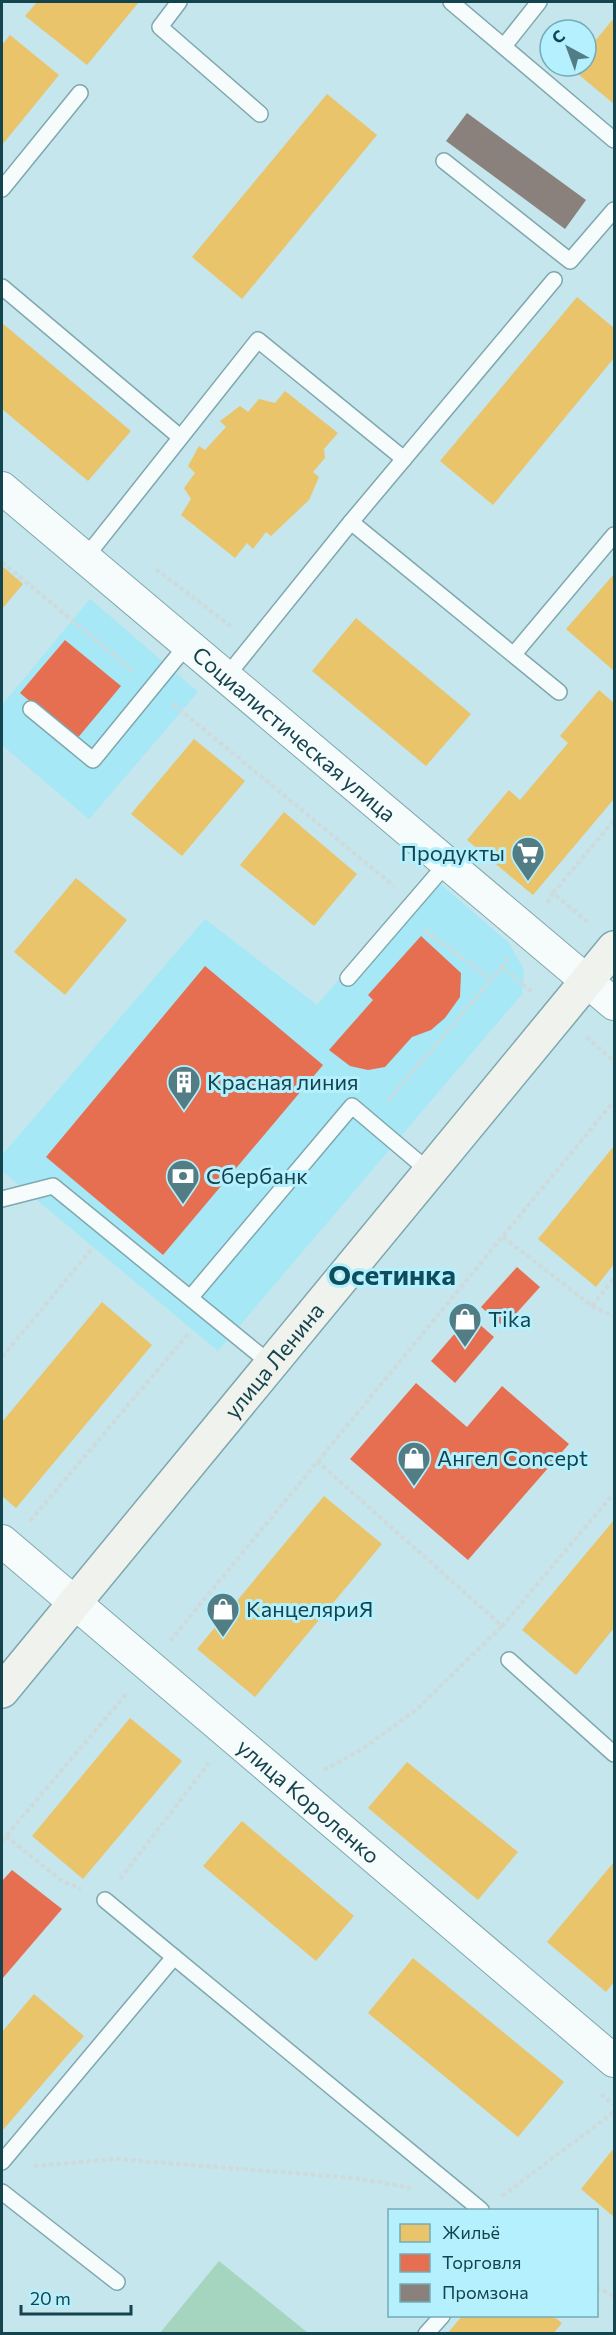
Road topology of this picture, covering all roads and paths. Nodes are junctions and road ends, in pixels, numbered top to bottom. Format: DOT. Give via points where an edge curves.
graph roads {
  1 [pos="179,2"];
  2 [pos="451,2"];
  3 [pos="539,2"];
  4 [pos="504,46"];
  5 [pos="80,93"];
  6 [pos="260,114"];
  7 [pos="615,140"];
  8 [pos="444,161"];
  9 [pos="2,189"];
  10 [pos="615,210"];
  11 [pos="554,280"];
  12 [pos="2,287"];
  13 [pos="180,437"];
  14 [pos="404,459"];
  15 [pos="2,488"];
  16 [pos="351,522"];
  17 [pos="615,535"];
  18 [pos="85,558"];
  19 [pos="2,562"];
  20 [pos="188,645"];
  21 [pos="514,654"];
  22 [pos="226,677"];
  23 [pos="153,688"];
  24 [pos="559,692"];
  25 [pos="31,709"];
  26 [pos="615,820"];
  27 [pos="447,863"];
  28 [pos="554,893"];
  29 [pos="413,902"];
  30 [pos="615,948"];
  31 [pos="348,978"];
  32 [pos="491,979"];
  33 [pos="587,981"];
  34 [pos="615,1004"];
  35 [pos="615,1101"];
  36 [pos="430,1172"];
  37 [pos="2,1199"];
  38 [pos="108,1230"];
  39 [pos="503,1237"];
  40 [pos="615,1278"];
  41 [pos="190,1297"];
  42 [pos="592,1306"];
  43 [pos="615,1316"];
  44 [pos="2,1357"];
  45 [pos="272,1365"];
  46 [pos="317,1461"];
  47 [pos="615,1493"];
  48 [pos="2,1541"];
  49 [pos="75,1603"];
  50 [pos="502,1626"];
  51 [pos="509,1660"];
  52 [pos="150,1666"];
  53 [pos="2,1691"];
  54 [pos="615,1754"];
  55 [pos="211,1760"];
  56 [pos="322,1771"];
  57 [pos="6,1836"];
  58 [pos="2,1841"];
  59 [pos="105,1900"];
  60 [pos="174,1957"];
  61 [pos="615,2061"];
  62 [pos="615,2112"];
  63 [pos="2,2162"];
  64 [pos="24,2167"];
  65 [pos="2,2192"];
  66 [pos="465,2198"];
  67 [pos="479,2209"];
  68 [pos="117,2282"];
  69 [pos="598,2288"];
  70 [pos="615,2296"];
  71 [pos="440,2317"];
  72 [pos="426,2334"];
  1 -- 6 [label="lane" via="160,27"];
  2 -- 4 [label="lane"];
  3 -- 4 [label="lane"];
  4 -- 7 [label="lane"];
  5 -- 9 [label="lane"];
  8 -- 10 [label="lane" via="570,261"];
  11 -- 14 [label="lane"];
  12 -- 13 [label="lane"];
  13 -- 14 [label="lane" via="258,340"];
  13 -- 18 [label="lane"];
  14 -- 16 [label="lane"];
  15 -- 18 [label="street, Социалистическая улица"];
  16 -- 21 [label="lane"];
  16 -- 22 [label="lane"];
  17 -- 21 [label="lane"];
  18 -- 20 [label="street, Социалистическая улица"];
  19 -- 23 [label="path"];
  20 -- 22 [label="street, Социалистическая улица"];
  20 -- 23 [label="lane"];
  21 -- 24 [label="lane"];
  22 -- 27 [label="street, Социалистическая улица"];
  23 -- 25 [label="lane" via="93,760"];
  23 -- 29 [label="path"];
  26 -- 28 [label="path"];
  27 -- 29 [label="lane"];
  27 -- 33 [label="street, Социалистическая улица"];
  29 -- 31 [label="lane"];
  29 -- 32 [label="path" via="412,920"];
  30 -- 33 [label="main road, улица Ленина"];
  33 -- 34 [label="street, Социалистическая улица"];
  33 -- 36 [label="main road, улица Ленина"];
  35 -- 39 [label="path"];
  36 -- 41 [label="lane" via="352,1106"];
  36 -- 45 [label="main road, улица Ленина"];
  37 -- 38 [label="lane" via="53,1186"];
  38 -- 41 [label="lane"];
  38 -- 44 [label="path"];
  39 -- 42 [label="path"];
  39 -- 46 [label="path"];
  40 -- 42 [label="path"];
  41 -- 45 [label="lane"];
  42 -- 43 [label="path"];
  45 -- 49 [label="main road, улица Ленина"];
  46 -- 50 [label="path"];
  46 -- 52 [label="path"];
  47 -- 50 [label="path"];
  48 -- 49 [label="street, улица Короленко"];
  49 -- 52 [label="street, улица Короленко"];
  49 -- 53 [label="main road, улица Ленина"];
  50 -- 56 [label="path" via="417,1709 364,1748"];
  51 -- 54 [label="lane"];
  52 -- 57 [label="path"];
  52 -- 61 [label="street, улица Короленко"];
  55 -- 59 [label="path"];
  57 -- 58 [label="path"];
  57 -- 59 [label="path" via="62,1881"];
  59 -- 60 [label="lane"];
  60 -- 63 [label="lane"];
  60 -- 66 [label="lane"];
  62 -- 66 [label="path" via="493,2203"];
  64 -- 66 [label="path" via="116,2159 355,2178"];
  65 -- 68 [label="lane"];
  66 -- 67 [label="lane"];
  69 -- 70 [label="path"];
  71 -- 72 [label="lane"];
}
